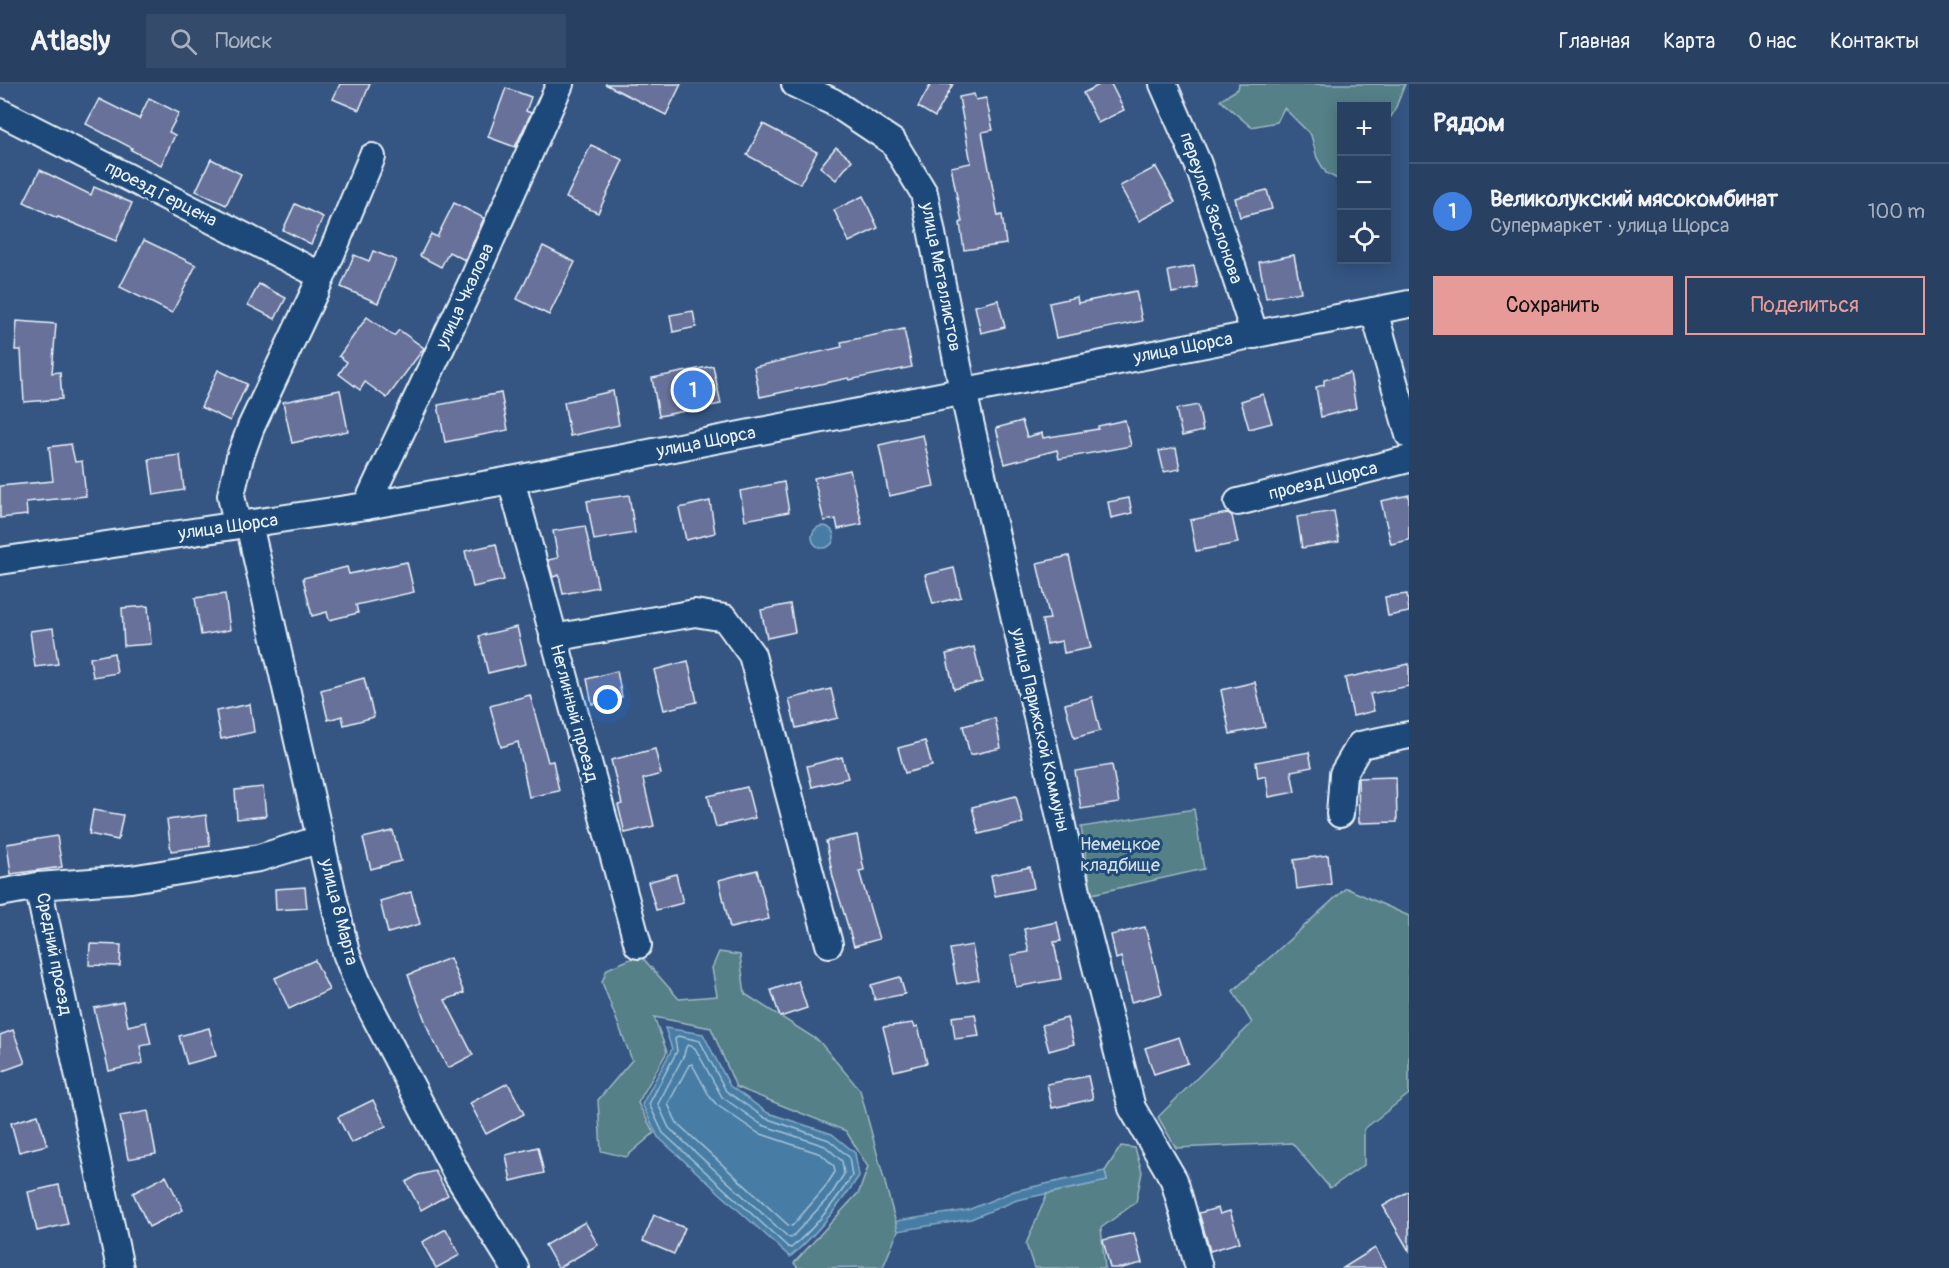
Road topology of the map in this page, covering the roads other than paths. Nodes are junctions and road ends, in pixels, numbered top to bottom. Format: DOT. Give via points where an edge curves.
graph roads {
  1 [pos="560,84"];
  2 [pos="795,84"];
  3 [pos="1163,84"];
  4 [pos="0,112"];
  5 [pos="372,157"];
  6 [pos="322,276"];
  7 [pos="1409,304"];
  8 [pos="1374,311"];
  9 [pos="1255,335"];
  10 [pos="963,391"];
  11 [pos="1409,435"];
  12 [pos="1409,459"];
  13 [pos="511,480"];
  14 [pos="1238,502"];
  15 [pos="366,506"];
  16 [pos="243,524"];
  17 [pos="0,561"];
  18 [pos="553,638"];
  19 [pos="1409,735"];
  20 [pos="1340,814"];
  21 [pos="321,839"];
  22 [pos="38,886"];
  23 [pos="0,893"];
  24 [pos="829,944"];
  25 [pos="638,945"];
  26 [pos="120,1268"];
  27 [pos="515,1268"];
  28 [pos="1199,1268"];
  1 -- 15 [label="street, улица Чкалова"];
  2 -- 10 [label="street, улица Металлистов" via="833,102 893,142 924,193"];
  3 -- 9 [label="street, переулок Заслонова" via="1198,164"];
  4 -- 6 [label="street, проезд Герцена"];
  5 -- 6 [label="street"];
  6 -- 16 [label="street" via="240,457 231,495"];
  7 -- 8 [label="street, улица Щорса"];
  8 -- 9 [label="street, улица Щорса"];
  8 -- 11 [label="street"];
  9 -- 10 [label="street, улица Щорса"];
  10 -- 13 [label="street, улица Щорса"];
  10 -- 28 [label="street, улица Парижской Коммуны" via="1070,864 1132,1108 1174,1180"];
  12 -- 14 [label="street, проезд Щорса"];
  13 -- 15 [label="street, улица Щорса"];
  13 -- 18 [label="street, Неглинный проезд"];
  15 -- 16 [label="street, улица Щорса"];
  16 -- 17 [label="street, улица Щорса"];
  16 -- 21 [label="street, улица 8 Марта"];
  18 -- 24 [label="street" via="695,613 725,618 752,655"];
  18 -- 25 [label="street, Неглинный проезд"];
  19 -- 20 [label="street" via="1360,745 1343,774"];
  21 -- 22 [label="street, Средний проезд" via="259,858 131,879"];
  21 -- 27 [label="street, улица 8 Марта" via="346,953 359,986 458,1176"];
  22 -- 23 [label="street"];
  22 -- 26 [label="street, Средний проезд"];
}
